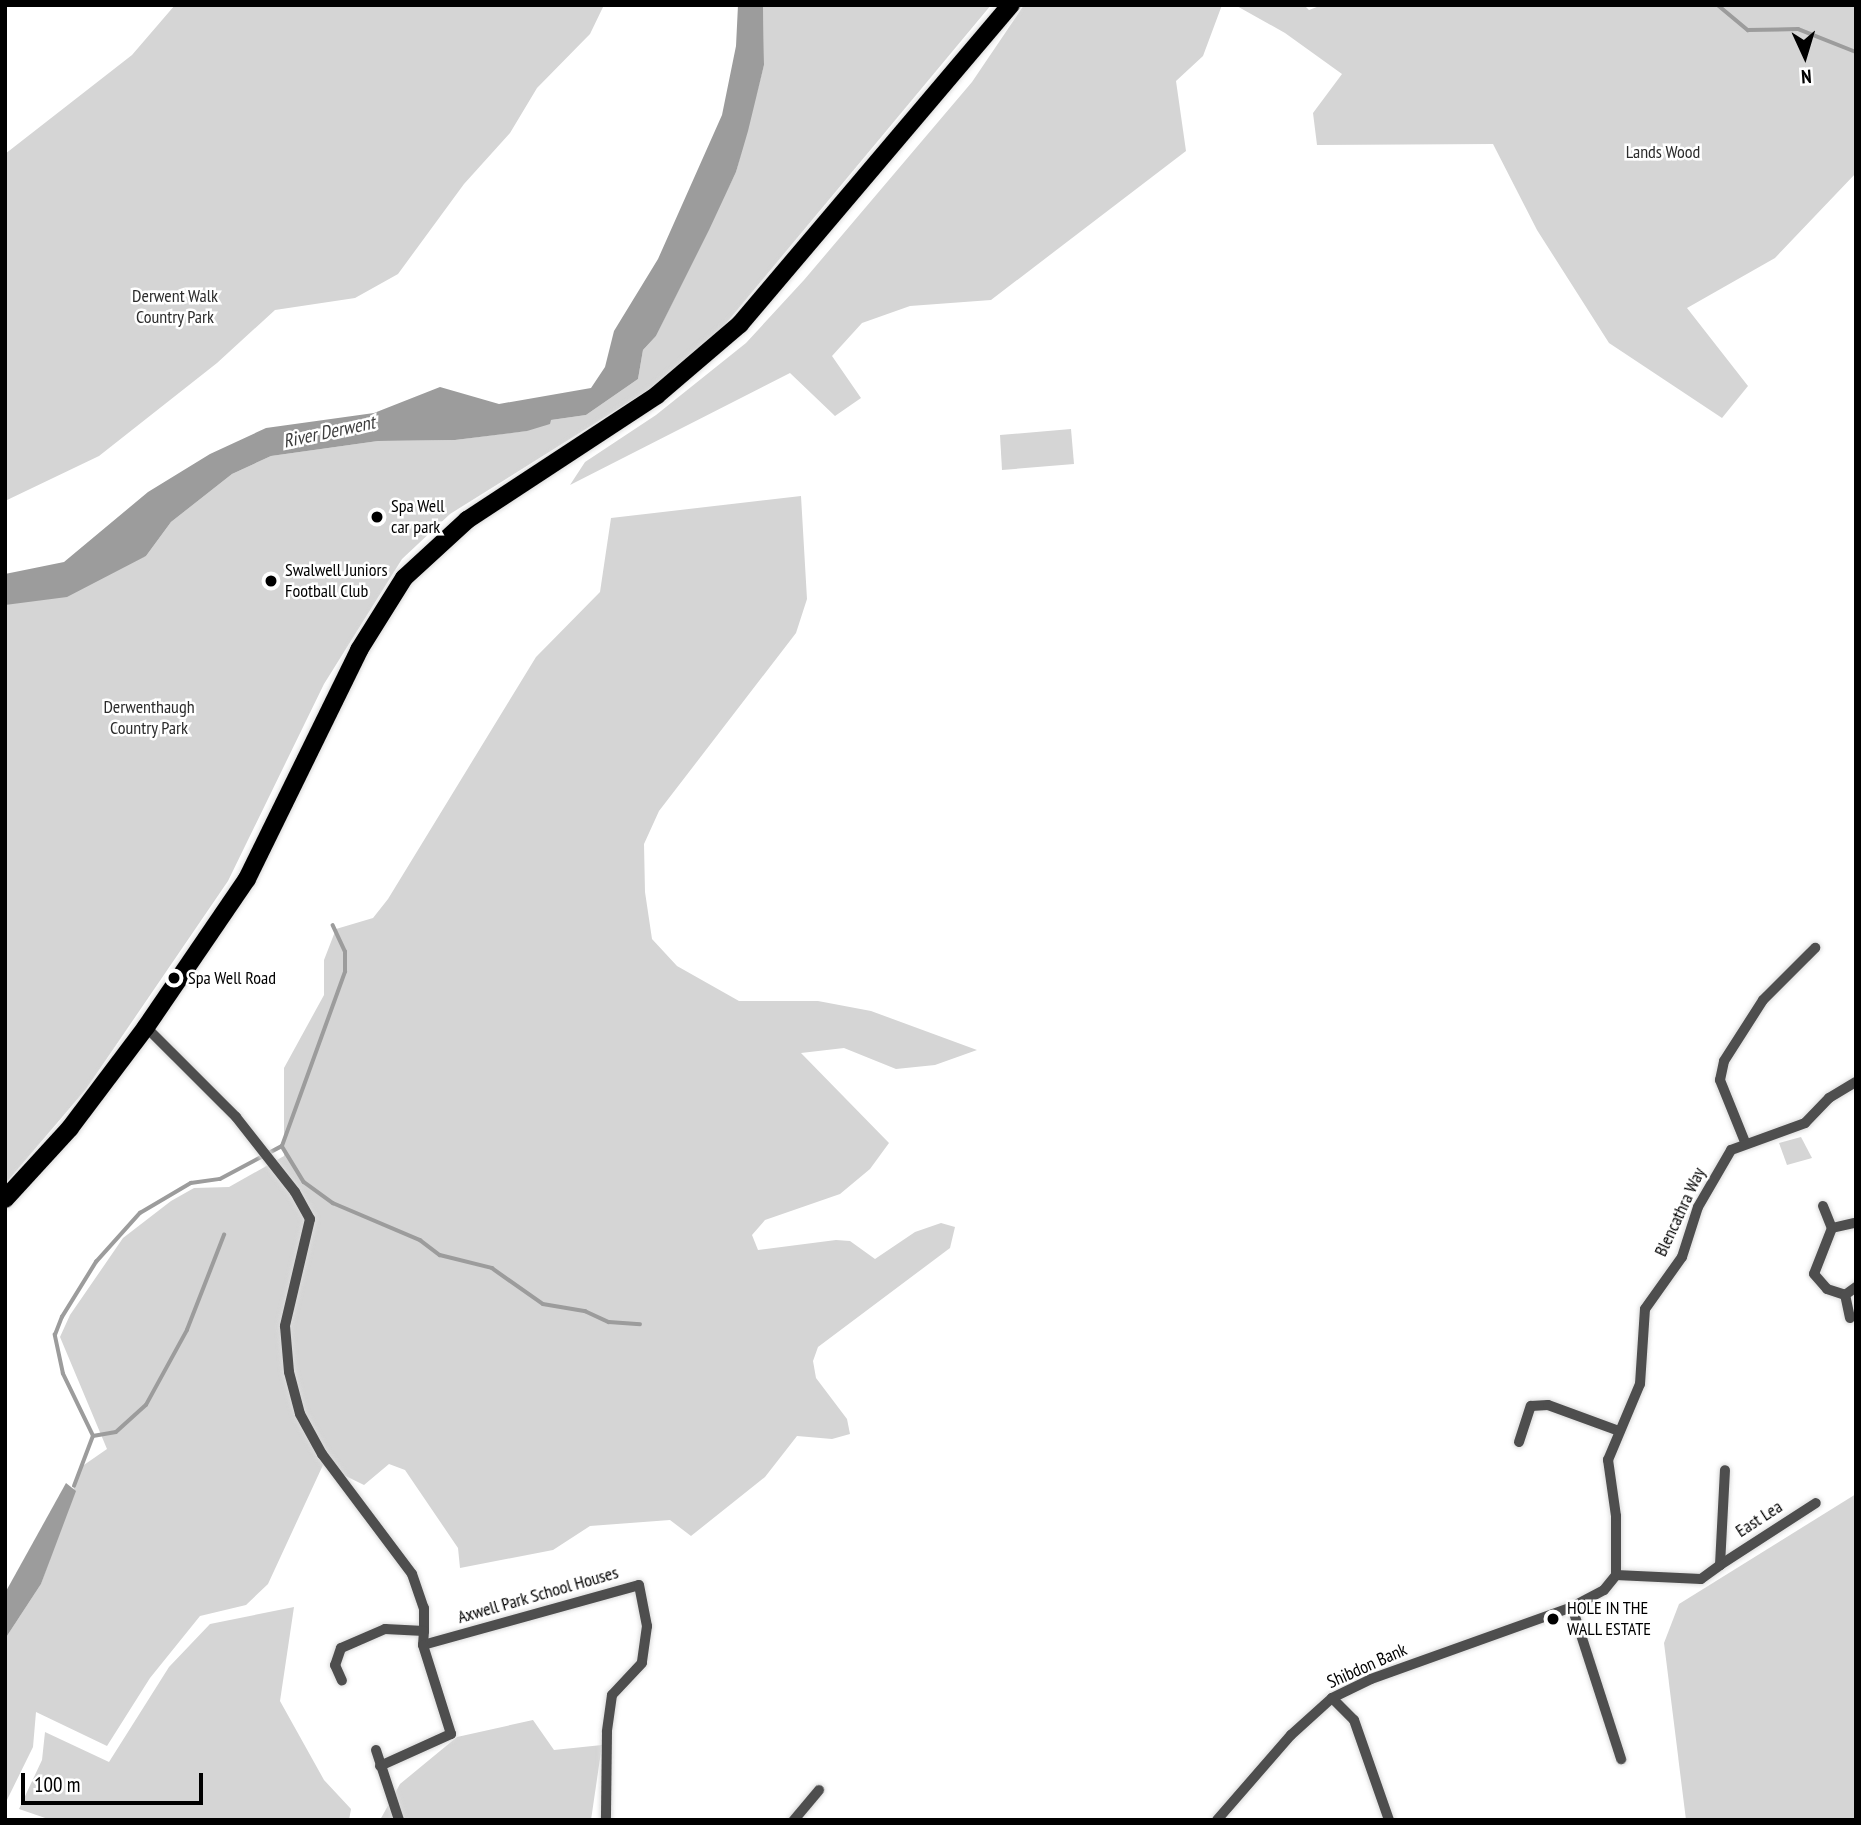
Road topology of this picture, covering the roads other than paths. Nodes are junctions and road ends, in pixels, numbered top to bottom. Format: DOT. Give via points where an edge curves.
graph roads {
  1 [pos="1011,5"];
  2 [pos="1815,948"];
  3 [pos="146,1027"];
  4 [pos="1856,1082"];
  5 [pos="1745,1142"];
  6 [pos="5,1199"];
  7 [pos="1823,1206"];
  8 [pos="1853,1223"];
  9 [pos="1832,1228"];
  10 [pos="1856,1287"];
  11 [pos="1845,1295"];
  12 [pos="1850,1318"];
  13 [pos="1619,1431"];
  14 [pos="1519,1442"];
  15 [pos="1725,1470"];
  16 [pos="1816,1503"];
  17 [pos="1720,1565"];
  18 [pos="1616,1575"];
  19 [pos="1572,1607"];
  20 [pos="424,1631"];
  21 [pos="423,1645"];
  22 [pos="342,1681"];
  23 [pos="1332,1699"];
  24 [pos="376,1751"];
  25 [pos="1621,1759"];
  26 [pos="380,1766"];
  27 [pos="819,1790"];
  28 [pos="399,1820"];
  29 [pos="606,1820"];
  30 [pos="794,1820"];
  31 [pos="1217,1820"];
  32 [pos="1389,1820"];
  1 -- 3 [label="main road" via="720,343 616,424 467,520 404,578 359,650 247,879"];
  2 -- 5 [label="street" via="1763,1000 1724,1061 1720,1080"];
  3 -- 6 [label="main road" via="70,1128"];
  3 -- 20 [label="street" via="182,1059 254,1140 310,1219 285,1326 289,1372 300,1413 322,1454 412,1574 424,1608"];
  4 -- 5 [label="street, Blencathra Way" via="1829,1098 1805,1123"];
  5 -- 13 [label="street, Blencathra Way" via="1723,1161 1698,1207 1682,1257 1644,1309 1640,1384"];
  7 -- 9 [label="street"];
  8 -- 9 [label="street"];
  9 -- 11 [label="street" via="1814,1274 1827,1289"];
  10 -- 11 [label="street"];
  11 -- 12 [label="street"];
  13 -- 14 [label="street" via="1548,1405 1531,1406"];
  13 -- 18 [label="street, Blencathra Way" via="1608,1460 1616,1516"];
  15 -- 17 [label="street, East Lea"];
  16 -- 17 [label="street, East Lea"];
  17 -- 18 [label="street, East Lea" via="1701,1578"];
  18 -- 19 [label="street" via="1604,1590"];
  19 -- 23 [label="street, Shibdon Bank" via="1371,1679"];
  19 -- 25 [label="street"];
  20 -- 21 [label="street"];
  20 -- 22 [label="street" via="385,1629 341,1648 335,1665"];
  21 -- 26 [label="street" via="451,1734"];
  21 -- 29 [label="street, Axwell Park School Houses" via="639,1585 647,1626 642,1662 612,1695"];
  23 -- 31 [label="street, Shibdon Bank" via="1292,1735"];
  23 -- 32 [label="street" via="1354,1720"];
  24 -- 26 [label="street"];
  26 -- 28 [label="street"];
  27 -- 30 [label="street"];
}
